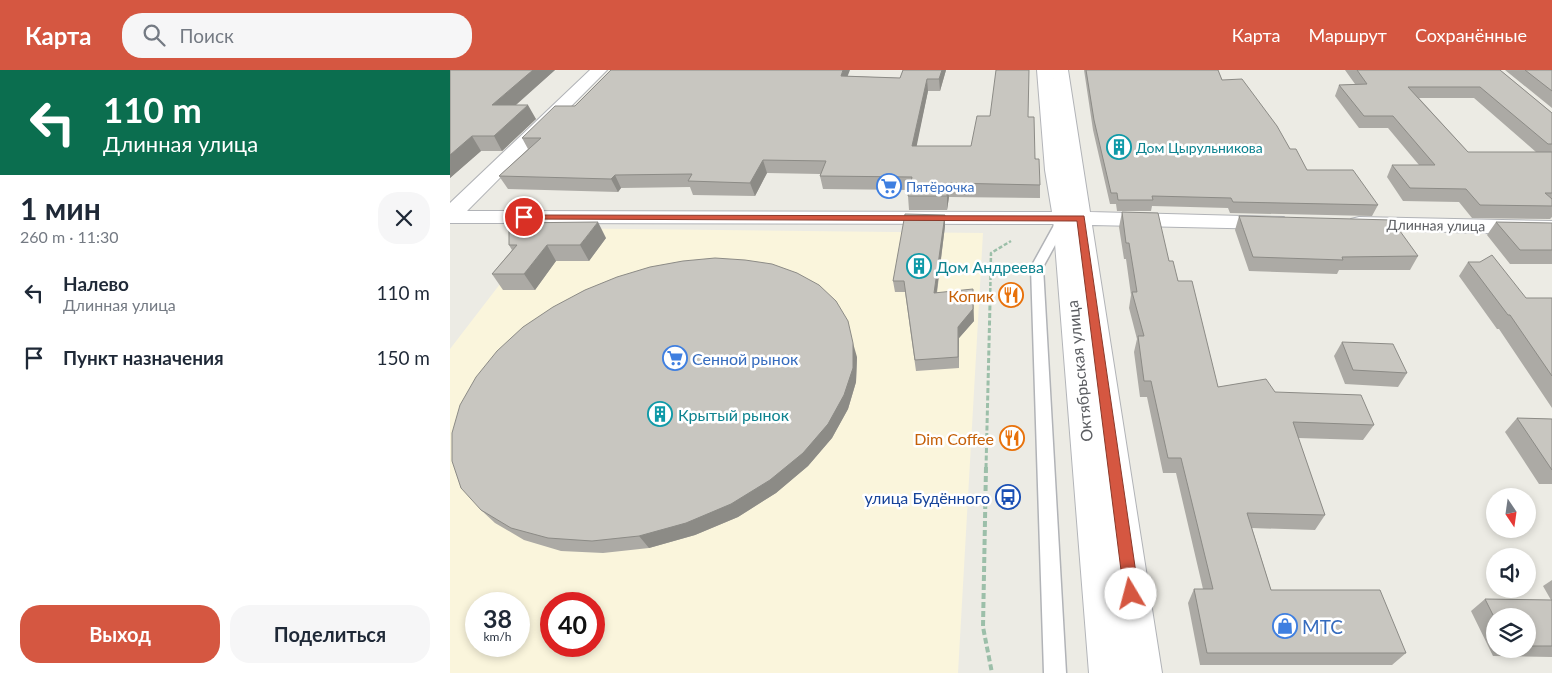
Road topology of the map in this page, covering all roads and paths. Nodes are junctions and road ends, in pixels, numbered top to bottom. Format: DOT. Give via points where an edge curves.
graph roads {
  1 [pos="599,70"];
  2 [pos="1045,70"];
  3 [pos="1060,70"];
  4 [pos="450,216"];
  5 [pos="1064,218"];
  6 [pos="1297,222"];
  7 [pos="1336,223"];
  8 [pos="1552,228"];
  9 [pos="992,673"];
  10 [pos="1055,673"];
  11 [pos="1109,673"];
  12 [pos="1142,673"];
  1 -- 4 [label="street"];
  2 -- 5 [label="street, Октябрьская улица" via="1055,170"];
  3 -- 5 [label="street, Октябрьская улица"];
  4 -- 5 [label="street"];
  5 -- 6 [label="street"];
  5 -- 9 [label="path" via="991,253 984,627"];
  5 -- 10 [label="lane" via="1037,267"];
  5 -- 11 [label="street, Октябрьская улица"];
  5 -- 12 [label="street, Октябрьская улица"];
  7 -- 8 [label="street, Длинная улица"];
}
